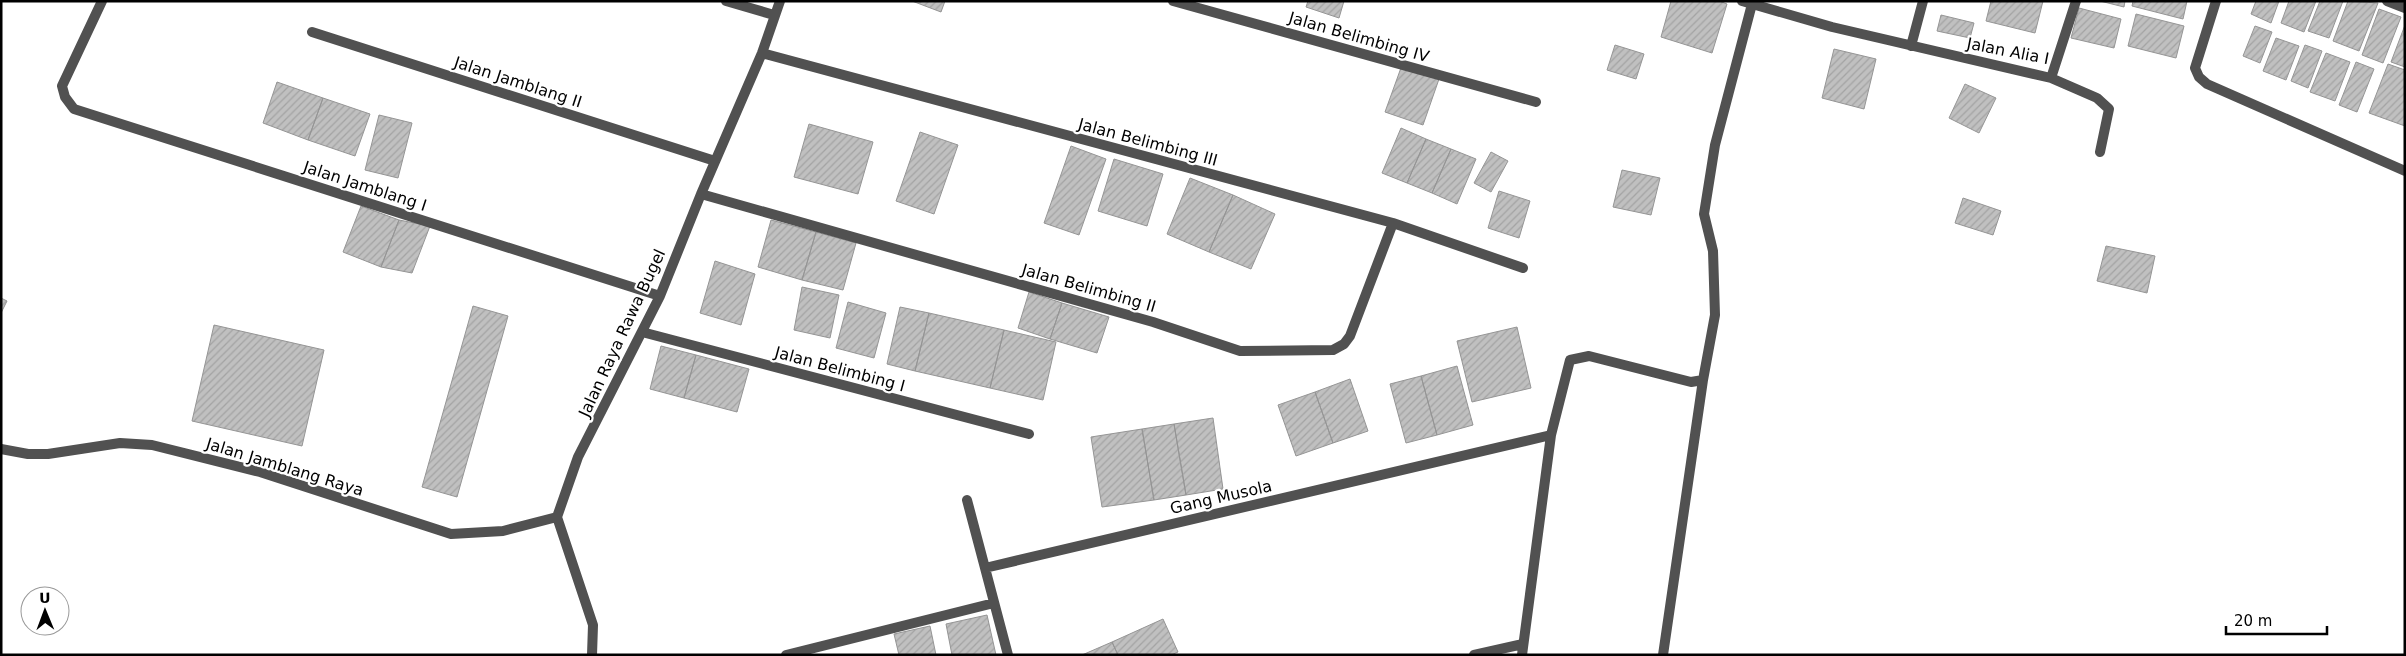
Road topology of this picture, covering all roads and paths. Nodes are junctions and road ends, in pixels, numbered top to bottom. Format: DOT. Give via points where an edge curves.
graph roads {
  1 [pos="102,1"];
  2 [pos="726,1"];
  3 [pos="780,1"];
  4 [pos="1173,1"];
  5 [pos="1923,1"];
  6 [pos="2076,1"];
  7 [pos="2216,1"];
  8 [pos="2387,1"];
  9 [pos="1747,3"];
  10 [pos="2405,8"];
  11 [pos="774,16"];
  12 [pos="312,32"];
  13 [pos="1911,46"];
  14 [pos="762,53"];
  15 [pos="2051,78"];
  16 [pos="1536,102"];
  17 [pos="2100,152"];
  18 [pos="715,161"];
  19 [pos="2405,171"];
  20 [pos="701,194"];
  21 [pos="1393,223"];
  22 [pos="1523,268"];
  23 [pos="660,296"];
  24 [pos="642,332"];
  25 [pos="1703,380"];
  26 [pos="1029,434"];
  27 [pos="1551,435"];
  28 [pos="1,449"];
  29 [pos="967,500"];
  30 [pos="558,517"];
  31 [pos="985,568"];
  32 [pos="994,603"];
  33 [pos="1523,644"];
  34 [pos="592,655"];
  35 [pos="786,655"];
  36 [pos="1008,655"];
  37 [pos="1474,655"];
  38 [pos="1522,655"];
  39 [pos="1663,655"];
  1 -- 23 [label="street, Jalan Jamblang I" via="62,86 74,109"];
  2 -- 11 [label="street"];
  3 -- 11 [label="street, Jalan Raya Rawa Bugel"];
  4 -- 16 [label="street, Jalan Belimbing IV"];
  5 -- 13 [label="street"];
  6 -- 15 [label="street, Jalan Alia I"];
  7 -- 19 [label="street" via="2195,68 2199,77 2207,84"];
  8 -- 10 [label="street"];
  9 -- 13 [label="street, Jalan Alia I"];
  9 -- 25 [label="street" via="1715,145 1704,214 1713,251 1715,315"];
  11 -- 14 [label="street, Jalan Raya Rawa Bugel"];
  12 -- 18 [label="street, Jalan Jamblang II"];
  13 -- 15 [label="street, Jalan Alia I"];
  14 -- 18 [label="street, Jalan Raya Rawa Bugel"];
  14 -- 21 [label="street, Jalan Belimbing III"];
  15 -- 17 [label="street" via="2097,98 2108,109"];
  18 -- 20 [label="street, Jalan Raya Rawa Bugel"];
  20 -- 21 [label="street, Jalan Belimbing II" via="1153,322 1240,351 1333,350 1344,344 1350,336"];
  20 -- 23 [label="street, Jalan Raya Rawa Bugel"];
  21 -- 22 [label="street, Jalan Belimbing III"];
  23 -- 24 [label="street, Jalan Raya Rawa Bugel"];
  24 -- 26 [label="street, Jalan Belimbing I"];
  24 -- 30 [label="street, Jalan Raya Rawa Bugel" via="578,457"];
  25 -- 27 [label="street" via="1691,382 1589,356 1570,360"];
  25 -- 39 [label="street"];
  27 -- 31 [label="street, Gang Musola"];
  27 -- 33 [label="street"];
  28 -- 30 [label="street, Jalan Jamblang Raya" via="48,454 120,443 152,444 260,472 451,534 502,531"];
  29 -- 31 [label="street"];
  30 -- 34 [label="street" via="593,625"];
  31 -- 32 [label="street"];
  32 -- 35 [label="street"];
  32 -- 36 [label="street"];
  33 -- 37 [label="street"];
  33 -- 38 [label="street"];
}
